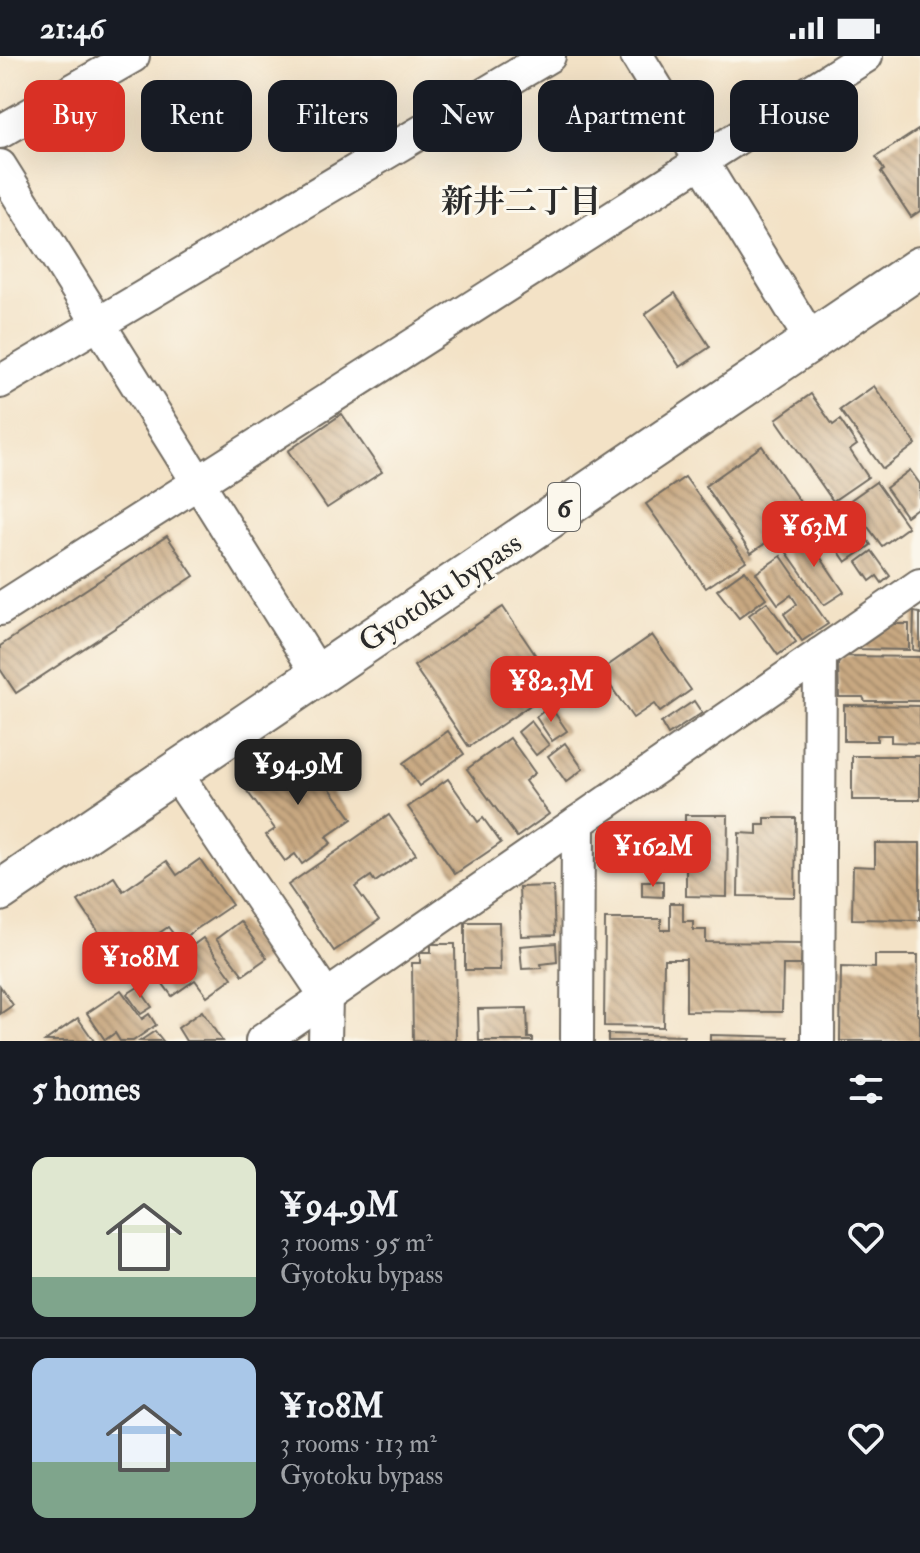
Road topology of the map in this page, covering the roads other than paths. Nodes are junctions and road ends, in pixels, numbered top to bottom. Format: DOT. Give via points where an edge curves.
graph roads {
  1 [pos="549,56"];
  2 [pos="637,56"];
  3 [pos="866,56"];
  4 [pos="120,59"];
  5 [pos="0,132"];
  6 [pos="701,160"];
  7 [pos="0,166"];
  8 [pos="920,267"];
  9 [pos="98,323"];
  10 [pos="811,340"];
  11 [pos="0,382"];
  12 [pos="198,483"];
  13 [pos="920,585"];
  14 [pos="0,609"];
  15 [pos="820,654"];
  16 [pos="318,674"];
  17 [pos="175,772"];
  18 [pos="578,822"];
  19 [pos="0,891"];
  20 [pos="326,996"];
  21 [pos="262,1041"];
  22 [pos="325,1041"];
  23 [pos="577,1041"];
  24 [pos="818,1041"];
  1 -- 9 [label="street"];
  2 -- 6 [label="street"];
  3 -- 6 [label="street"];
  4 -- 5 [label="street"];
  6 -- 10 [label="street"];
  6 -- 12 [label="street"];
  7 -- 9 [label="street"];
  8 -- 10 [label="main road, Gyotoku bypass / 6"];
  9 -- 11 [label="street"];
  9 -- 12 [label="street"];
  10 -- 16 [label="main road, Gyotoku bypass / 6"];
  12 -- 14 [label="street"];
  12 -- 16 [label="street"];
  13 -- 15 [label="street"];
  15 -- 18 [label="street"];
  15 -- 24 [label="street"];
  16 -- 17 [label="main road, Gyotoku bypass / 6"];
  17 -- 19 [label="main road, Gyotoku bypass / 6"];
  17 -- 20 [label="street"];
  18 -- 20 [label="street"];
  18 -- 23 [label="street"];
  20 -- 21 [label="street"];
  20 -- 22 [label="street"];
}
